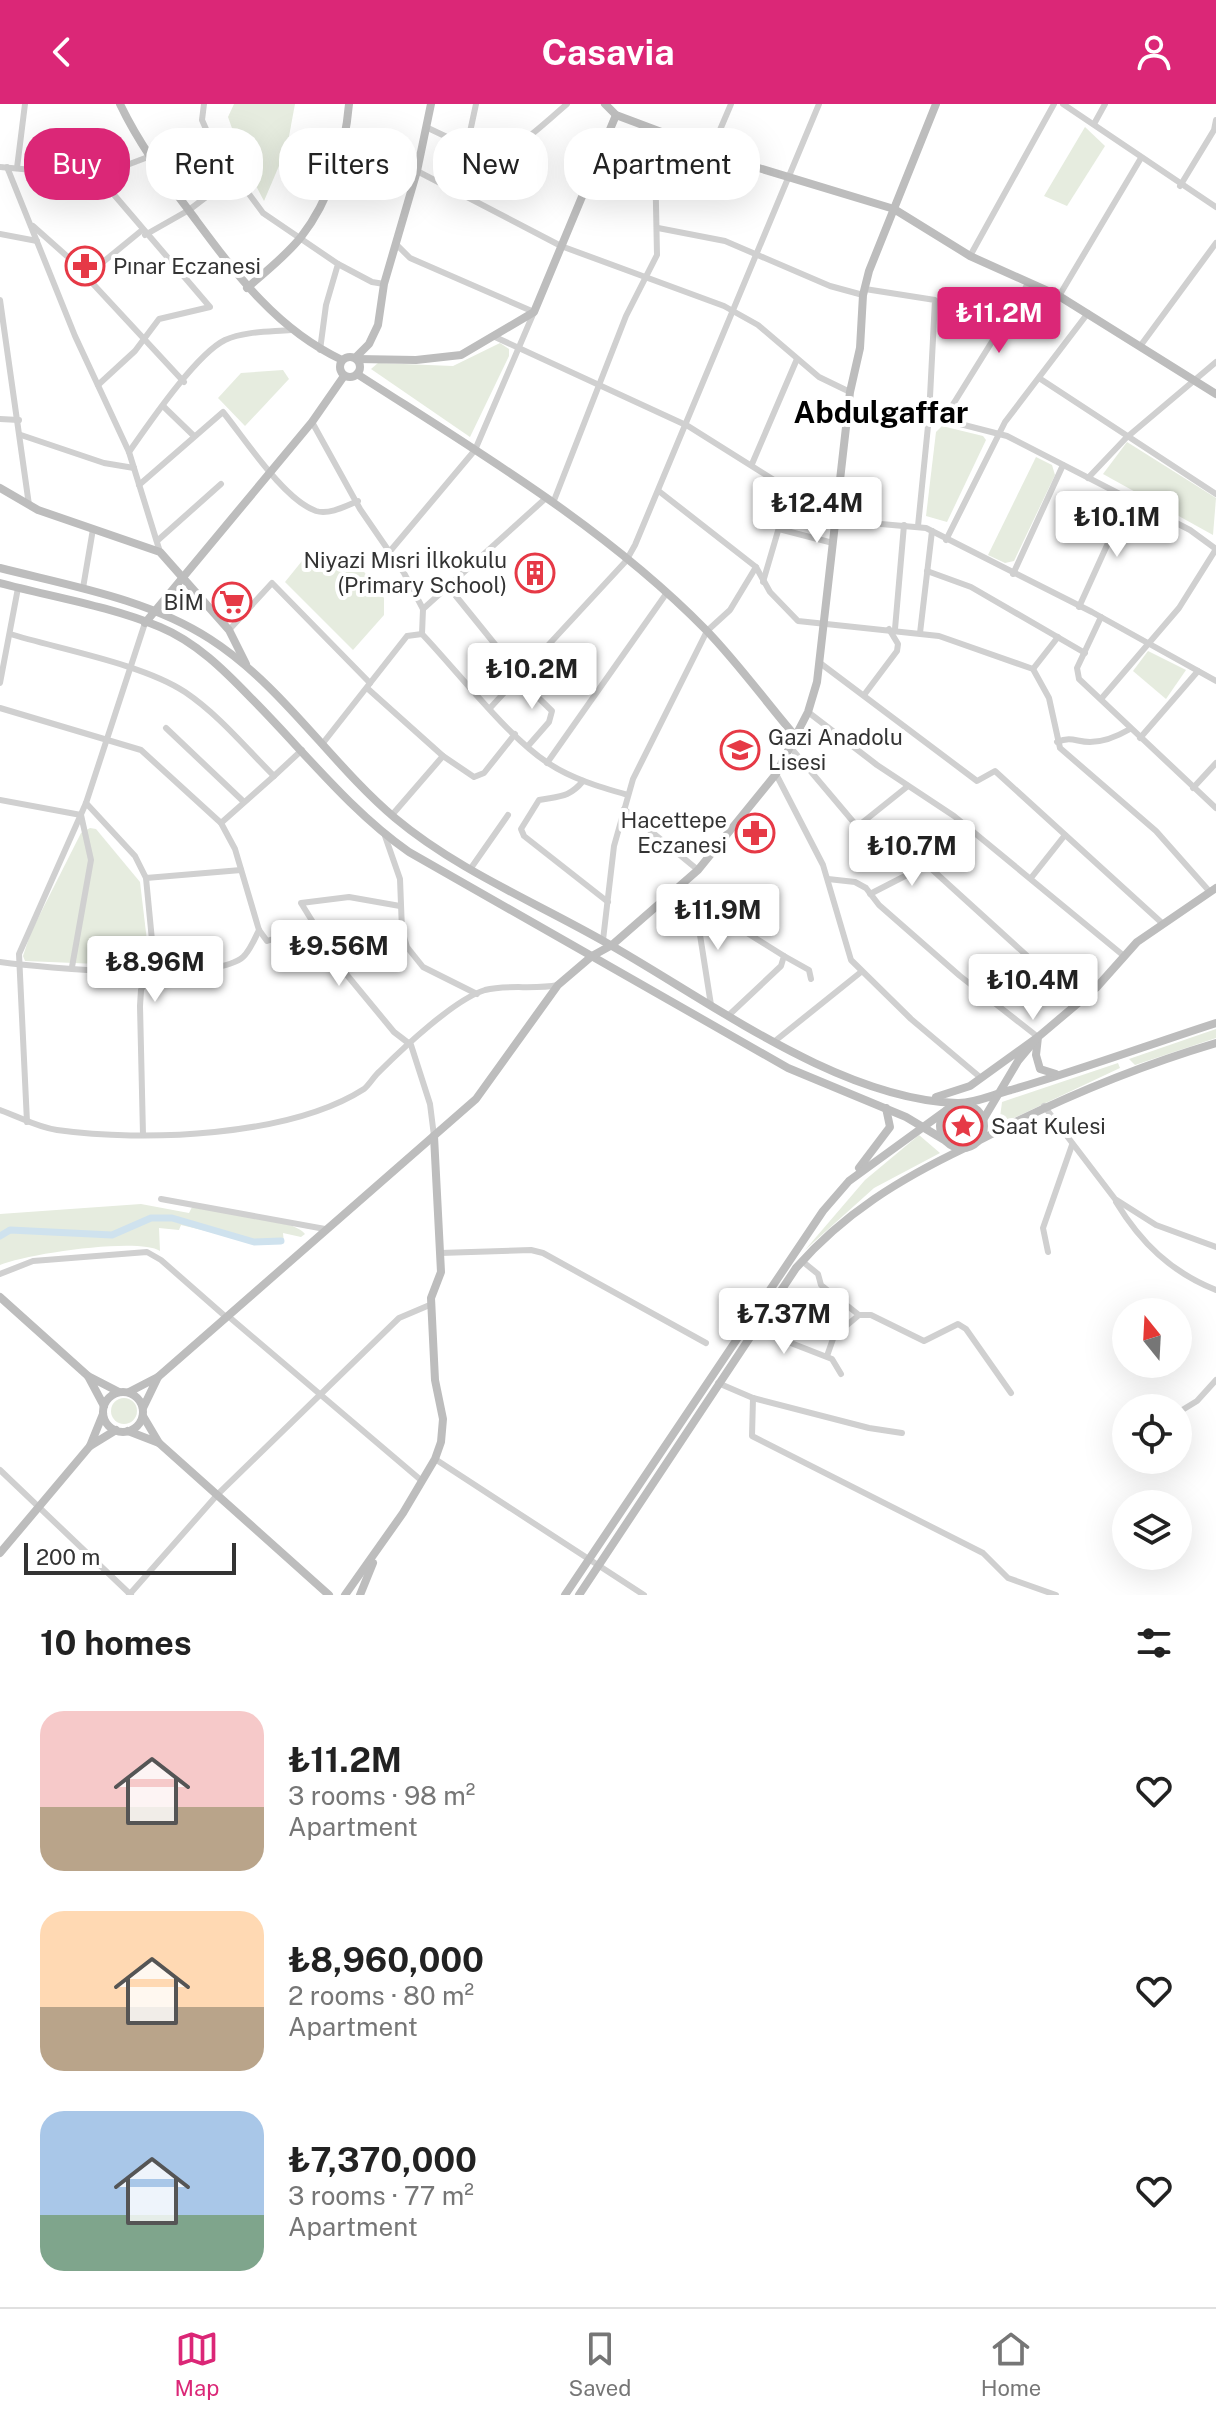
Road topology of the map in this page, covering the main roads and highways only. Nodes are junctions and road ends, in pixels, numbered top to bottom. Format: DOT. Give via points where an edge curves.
graph roads {
  1 [pos="120,104"];
  2 [pos="349,104"];
  3 [pos="431,104"];
  4 [pos="605,104"];
  5 [pos="936,104"];
  6 [pos="616,115"];
  7 [pos="894,209"];
  8 [pos="247,288"];
  9 [pos="356,358"];
  10 [pos="342,360"];
  11 [pos="357,374"];
  12 [pos="344,376"];
  13 [pos="1216,394"];
  14 [pos="0,488"];
  15 [pos="0,568"];
  16 [pos="183,577"];
  17 [pos="0,583"];
  18 [pos="156,611"];
  19 [pos="145,623"];
  20 [pos="247,667"];
  21 [pos="796,737"];
  22 [pos="1213,890"];
  23 [pos="612,945"];
  24 [pos="592,956"];
  25 [pos="1216,1023"];
  26 [pos="1038,1037"];
  27 [pos="1216,1043"];
  28 [pos="1123,1054"];
  29 [pos="1127,1071"];
  30 [pos="1062,1074"];
  31 [pos="999,1093"];
  32 [pos="913,1097"];
  33 [pos="961,1103"];
  34 [pos="886,1108"];
  35 [pos="948,1109"];
  36 [pos="983,1120"];
  37 [pos="923,1125"];
  38 [pos="434,1136"];
  39 [pos="946,1141"];
  40 [pos="978,1141"];
  41 [pos="965,1148"];
  42 [pos="849,1181"];
  43 [pos="0,1297"];
  44 [pos="88,1376"];
  45 [pos="158,1377"];
  46 [pos="124,1392"];
  47 [pos="104,1410"];
  48 [pos="143,1412"];
  49 [pos="116,1430"];
  50 [pos="128,1431"];
  51 [pos="159,1443"];
  52 [pos="90,1446"];
  53 [pos="377,1551"];
  54 [pos="0,1553"];
  55 [pos="329,1595"];
  56 [pos="345,1595"];
  57 [pos="360,1595"];
  58 [pos="565,1595"];
  59 [pos="579,1595"];
  1 -- 8 [label="main road" via="148,157"];
  2 -- 8 [label="main road" via="345,144 322,204 301,237"];
  3 -- 9 [label="main road" via="378,325"];
  4 -- 6 [label="main road"];
  5 -- 7 [label="main road"];
  6 -- 7 [label="main road"];
  6 -- 9 [label="main road" via="534,312 447,359"];
  7 -- 13 [label="main road" via="970,256 1059,296"];
  7 -- 21 [label="main road" via="864,292 820,663"];
  8 -- 10 [label="main road" via="291,330"];
  9 -- 10 [label="main road"];
  9 -- 11 [label="main road"];
  10 -- 12 [label="main road"];
  11 -- 12 [label="main road"];
  11 -- 21 [label="main road" via="549,500 666,594 707,631"];
  12 -- 16 [label="main road"];
  14 -- 16 [label="main road" via="29,505 160,552"];
  15 -- 18 [label="main road"];
  16 -- 18 [label="main road"];
  16 -- 20 [label="main road" via="229,630"];
  17 -- 19 [label="main road"];
  18 -- 19 [label="main road"];
  18 -- 20 [label="main road" via="212,640"];
  19 -- 24 [label="main road" via="217,663 385,836"];
  20 -- 23 [label="main road" via="392,815 471,868"];
  21 -- 23 [label="main road" via="776,774 698,870"];
  22 -- 26 [label="main road" via="1162,923"];
  23 -- 24 [label="main road"];
  23 -- 32 [label="main road" via="775,1041 849,1077"];
  24 -- 34 [label="main road" via="788,1068"];
  24 -- 38 [label="main road" via="558,985 476,1099"];
  25 -- 28 [label="main road"];
  26 -- 30 [label="main road" via="1040,1069"];
  26 -- 31 [label="main road"];
  26 -- 32 [label="main road" via="944,1097"];
  27 -- 29 [label="main road"];
  28 -- 29 [label="main road"];
  28 -- 30 [label="main road"];
  29 -- 40 [label="main road"];
  30 -- 31 [label="main road"];
  31 -- 33 [label="main road"];
  31 -- 36 [label="main road"];
  32 -- 33 [label="main road"];
  33 -- 35 [label="main road"];
  33 -- 36 [label="main road" via="975,1108"];
  34 -- 37 [label="main road"];
  34 -- 42 [label="main road" via="890,1127 885,1137"];
  35 -- 37 [label="main road"];
  35 -- 39 [label="main road" via="940,1121"];
  36 -- 40 [label="main road"];
  37 -- 39 [label="main road"];
  37 -- 42 [label="main road"];
  38 -- 45 [label="main road"];
  38 -- 53 [label="main road" via="441,1272 432,1304 435,1380 443,1419 435,1459"];
  39 -- 41 [label="main road"];
  40 -- 41 [label="main road"];
  41 -- 59 [label="main road" via="879,1193 819,1241"];
  42 -- 58 [label="main road" via="789,1258"];
  43 -- 44 [label="main road"];
  44 -- 46 [label="main road"];
  44 -- 47 [label="main road"];
  45 -- 46 [label="main road"];
  45 -- 48 [label="main road"];
  46 -- 47 [label="main road" via="109,1398"];
  46 -- 48 [label="main road" via="138,1397"];
  47 -- 49 [label="main road" via="107,1423"];
  47 -- 52 [label="main road"];
  48 -- 50 [label="main road"];
  48 -- 51 [label="main road"];
  49 -- 50 [label="main road"];
  49 -- 52 [label="main road"];
  50 -- 51 [label="main road"];
  51 -- 55 [label="main road"];
  52 -- 54 [label="main road"];
  53 -- 56 [label="main road"];
  53 -- 57 [label="main road"];
}
